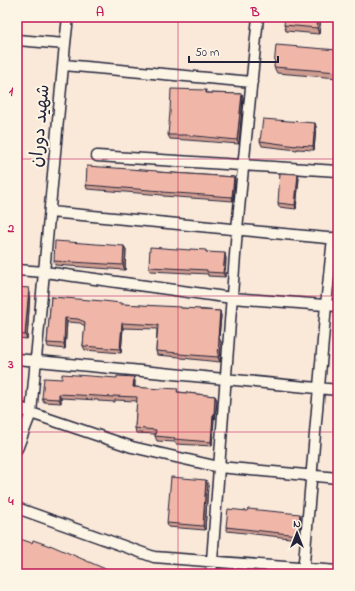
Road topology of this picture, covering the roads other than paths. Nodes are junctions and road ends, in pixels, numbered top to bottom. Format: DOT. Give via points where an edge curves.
graph roads {
  1 [pos="68,17"];
  2 [pos="258,17"];
  3 [pos="17,40"];
  4 [pos="66,44"];
  5 [pos="64,65"];
  6 [pos="252,82"];
  7 [pos="97,156"];
  8 [pos="244,165"];
  9 [pos="338,171"];
  10 [pos="50,212"];
  11 [pos="237,229"];
  12 [pos="336,239"];
  13 [pos="17,270"];
  14 [pos="45,272"];
  15 [pos="232,298"];
  16 [pos="326,305"];
  17 [pos="338,306"];
  18 [pos="17,359"];
  19 [pos="36,362"];
  20 [pos="226,379"];
  21 [pos="319,388"];
  22 [pos="338,390"];
  23 [pos="17,406"];
  24 [pos="31,413"];
  25 [pos="17,449"];
  26 [pos="219,467"];
  27 [pos="311,475"];
  28 [pos="338,478"];
  29 [pos="17,508"];
  30 [pos="212,561"];
  31 [pos="303,571"];
  32 [pos="338,571"];
  33 [pos="211,574"];
  1 -- 4 [label="street, شهید دوران"];
  2 -- 6 [label="street"];
  3 -- 4 [label="street"];
  4 -- 5 [label="street, شهید دوران"];
  5 -- 6 [label="street"];
  5 -- 10 [label="street, شهید دوران"];
  6 -- 8 [label="street"];
  7 -- 8 [label="street"];
  8 -- 9 [label="street"];
  8 -- 11 [label="street"];
  10 -- 11 [label="street"];
  10 -- 14 [label="street, شهید دوران"];
  11 -- 12 [label="street"];
  11 -- 15 [label="street"];
  12 -- 16 [label="street"];
  13 -- 14 [label="street"];
  14 -- 15 [label="street"];
  14 -- 19 [label="street, شهید دوران"];
  15 -- 16 [label="street"];
  15 -- 20 [label="street"];
  16 -- 17 [label="street"];
  16 -- 21 [label="street"];
  18 -- 19 [label="street"];
  19 -- 20 [label="street"];
  19 -- 24 [label="street, شهید دوران"];
  20 -- 21 [label="street"];
  20 -- 26 [label="street"];
  21 -- 22 [label="street"];
  21 -- 27 [label="street"];
  23 -- 24 [label="street"];
  24 -- 25 [label="street, شهید دوران"];
  24 -- 26 [label="street" via="132,447"];
  26 -- 27 [label="street"];
  26 -- 30 [label="street"];
  27 -- 28 [label="street"];
  27 -- 31 [label="street"];
  29 -- 30 [label="street" via="154,557"];
  30 -- 31 [label="street"];
  30 -- 33 [label="street"];
  31 -- 32 [label="street"];
}
